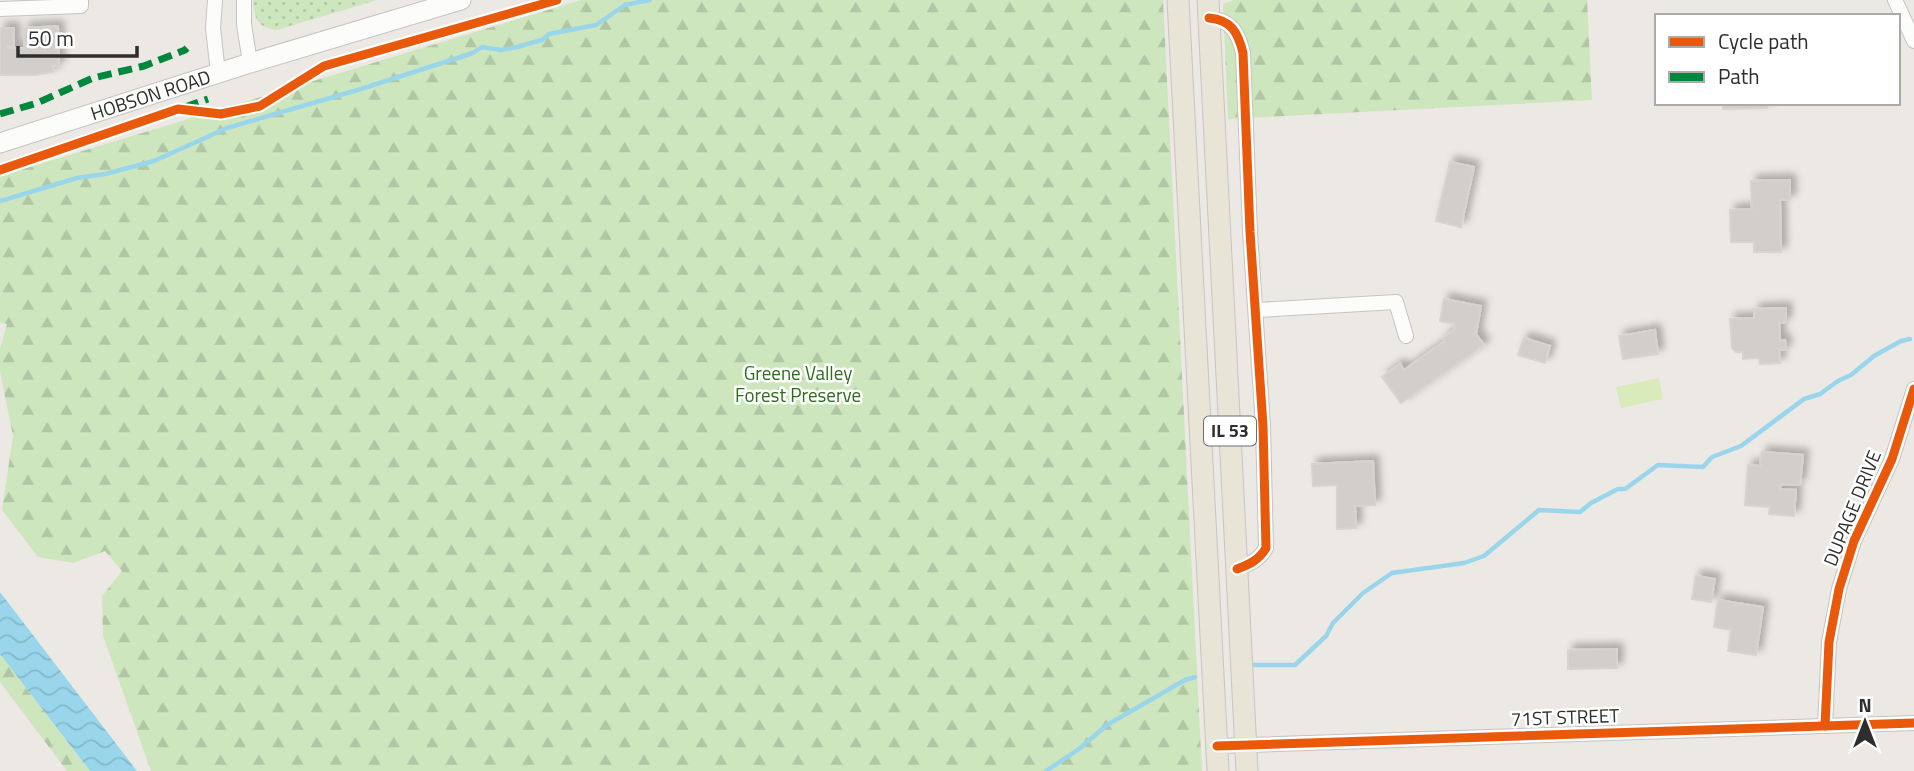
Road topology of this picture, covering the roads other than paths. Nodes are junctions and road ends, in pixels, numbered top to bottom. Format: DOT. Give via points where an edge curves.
graph roads {
  1 [pos="80,0"];
  2 [pos="215,0"];
  3 [pos="244,0"];
  4 [pos="461,0"];
  5 [pos="1178,0"];
  6 [pos="1895,0"];
  7 [pos="0,9"];
  8 [pos="1209,9"];
  9 [pos="1914,41"];
  10 [pos="250,63"];
  11 [pos="218,73"];
  12 [pos="0,143"];
  13 [pos="1257,310"];
  14 [pos="1406,336"];
  15 [pos="1914,389"];
  16 [pos="1237,569"];
  17 [pos="1914,723"];
  18 [pos="1825,726"];
  19 [pos="1217,746"];
  20 [pos="1246,746"];
  21 [pos="1218,771"];
  22 [pos="1247,771"];
  1 -- 7 [label="street" via="81,6"];
  2 -- 11 [label="street"];
  3 -- 10 [label="street"];
  4 -- 10 [label="main road, HOBSON ROAD"];
  5 -- 19 [label="main road, IL 53"];
  6 -- 9 [label="street"];
  8 -- 13 [label="street" via="1229,23 1243,52"];
  8 -- 16 [label="main road, IL 53"];
  10 -- 11 [label="main road, HOBSON ROAD"];
  11 -- 12 [label="main road, HOBSON ROAD"];
  13 -- 14 [label="street" via="1396,302"];
  13 -- 16 [label="street" via="1266,548 1253,562"];
  15 -- 18 [label="street, DUPAGE DRIVE" via="1892,459 1854,541 1839,589 1829,642"];
  16 -- 20 [label="main road, IL 53"];
  17 -- 18 [label="street, 71ST STREET"];
  18 -- 20 [label="street, 71ST STREET"];
  19 -- 20 [label="street, 71ST STREET"];
  19 -- 21 [label="main road, IL 53"];
  20 -- 22 [label="main road, IL 53"];
}
